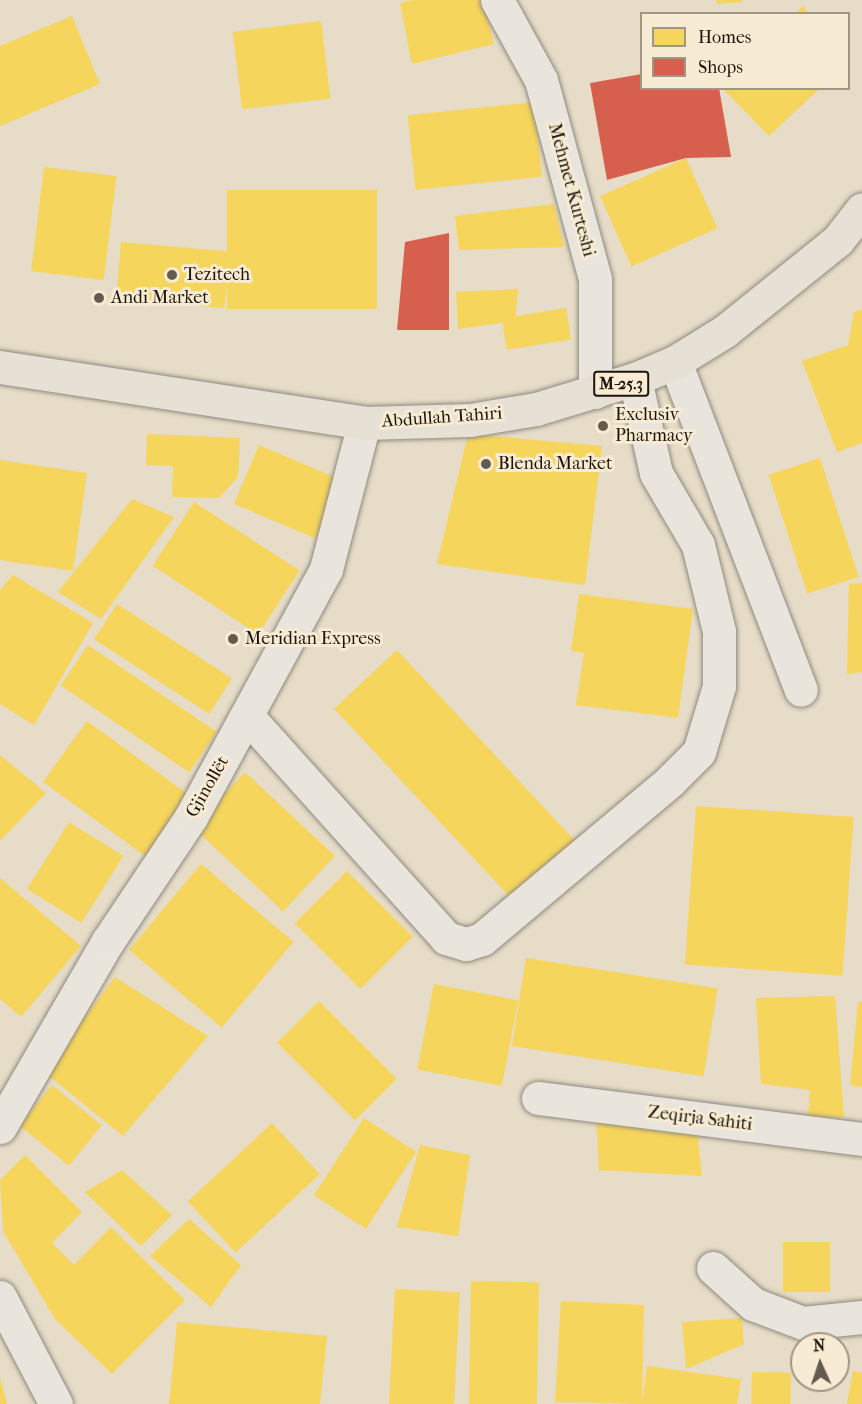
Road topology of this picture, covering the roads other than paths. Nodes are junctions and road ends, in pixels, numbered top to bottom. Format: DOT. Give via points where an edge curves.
graph roads {
  1 [pos="497,0"];
  2 [pos="862,209"];
  3 [pos="850,237"];
  4 [pos="675,362"];
  5 [pos="0,367"];
  6 [pos="635,379"];
  7 [pos="595,392"];
  8 [pos="364,423"];
  9 [pos="801,690"];
  10 [pos="248,717"];
  11 [pos="538,1098"];
  12 [pos="0,1127"];
  13 [pos="862,1139"];
  14 [pos="713,1268"];
  15 [pos="0,1297"];
  16 [pos="862,1317"];
  17 [pos="56,1404"];
  1 -- 7 [label="street, Mehmet Kurteshi" via="541,80 595,279"];
  2 -- 3 [label="main road, Abdullah Tahiri / M-25.3"];
  3 -- 4 [label="main road, Abdullah Tahiri / M-25.3" via="725,331"];
  4 -- 6 [label="main road, Abdullah Tahiri / M-25.3"];
  4 -- 9 [label="street"];
  5 -- 8 [label="main road, Abdullah Tahiri / M-25.3"];
  6 -- 7 [label="main road, Abdullah Tahiri / M-25.3"];
  6 -- 10 [label="street" via="656,473 698,545 719,631 719,686 699,752 661,789 482,939 466,944 446,938"];
  7 -- 8 [label="main road, Abdullah Tahiri / M-25.3" via="536,409 470,420"];
  8 -- 10 [label="street, Gjinollët" via="326,569"];
  10 -- 12 [label="street, Gjinollët" via="191,817 108,941"];
  11 -- 13 [label="street, Zeqirja Sahiti"];
  14 -- 16 [label="street" via="753,1304 803,1323"];
  15 -- 17 [label="street"];
}
